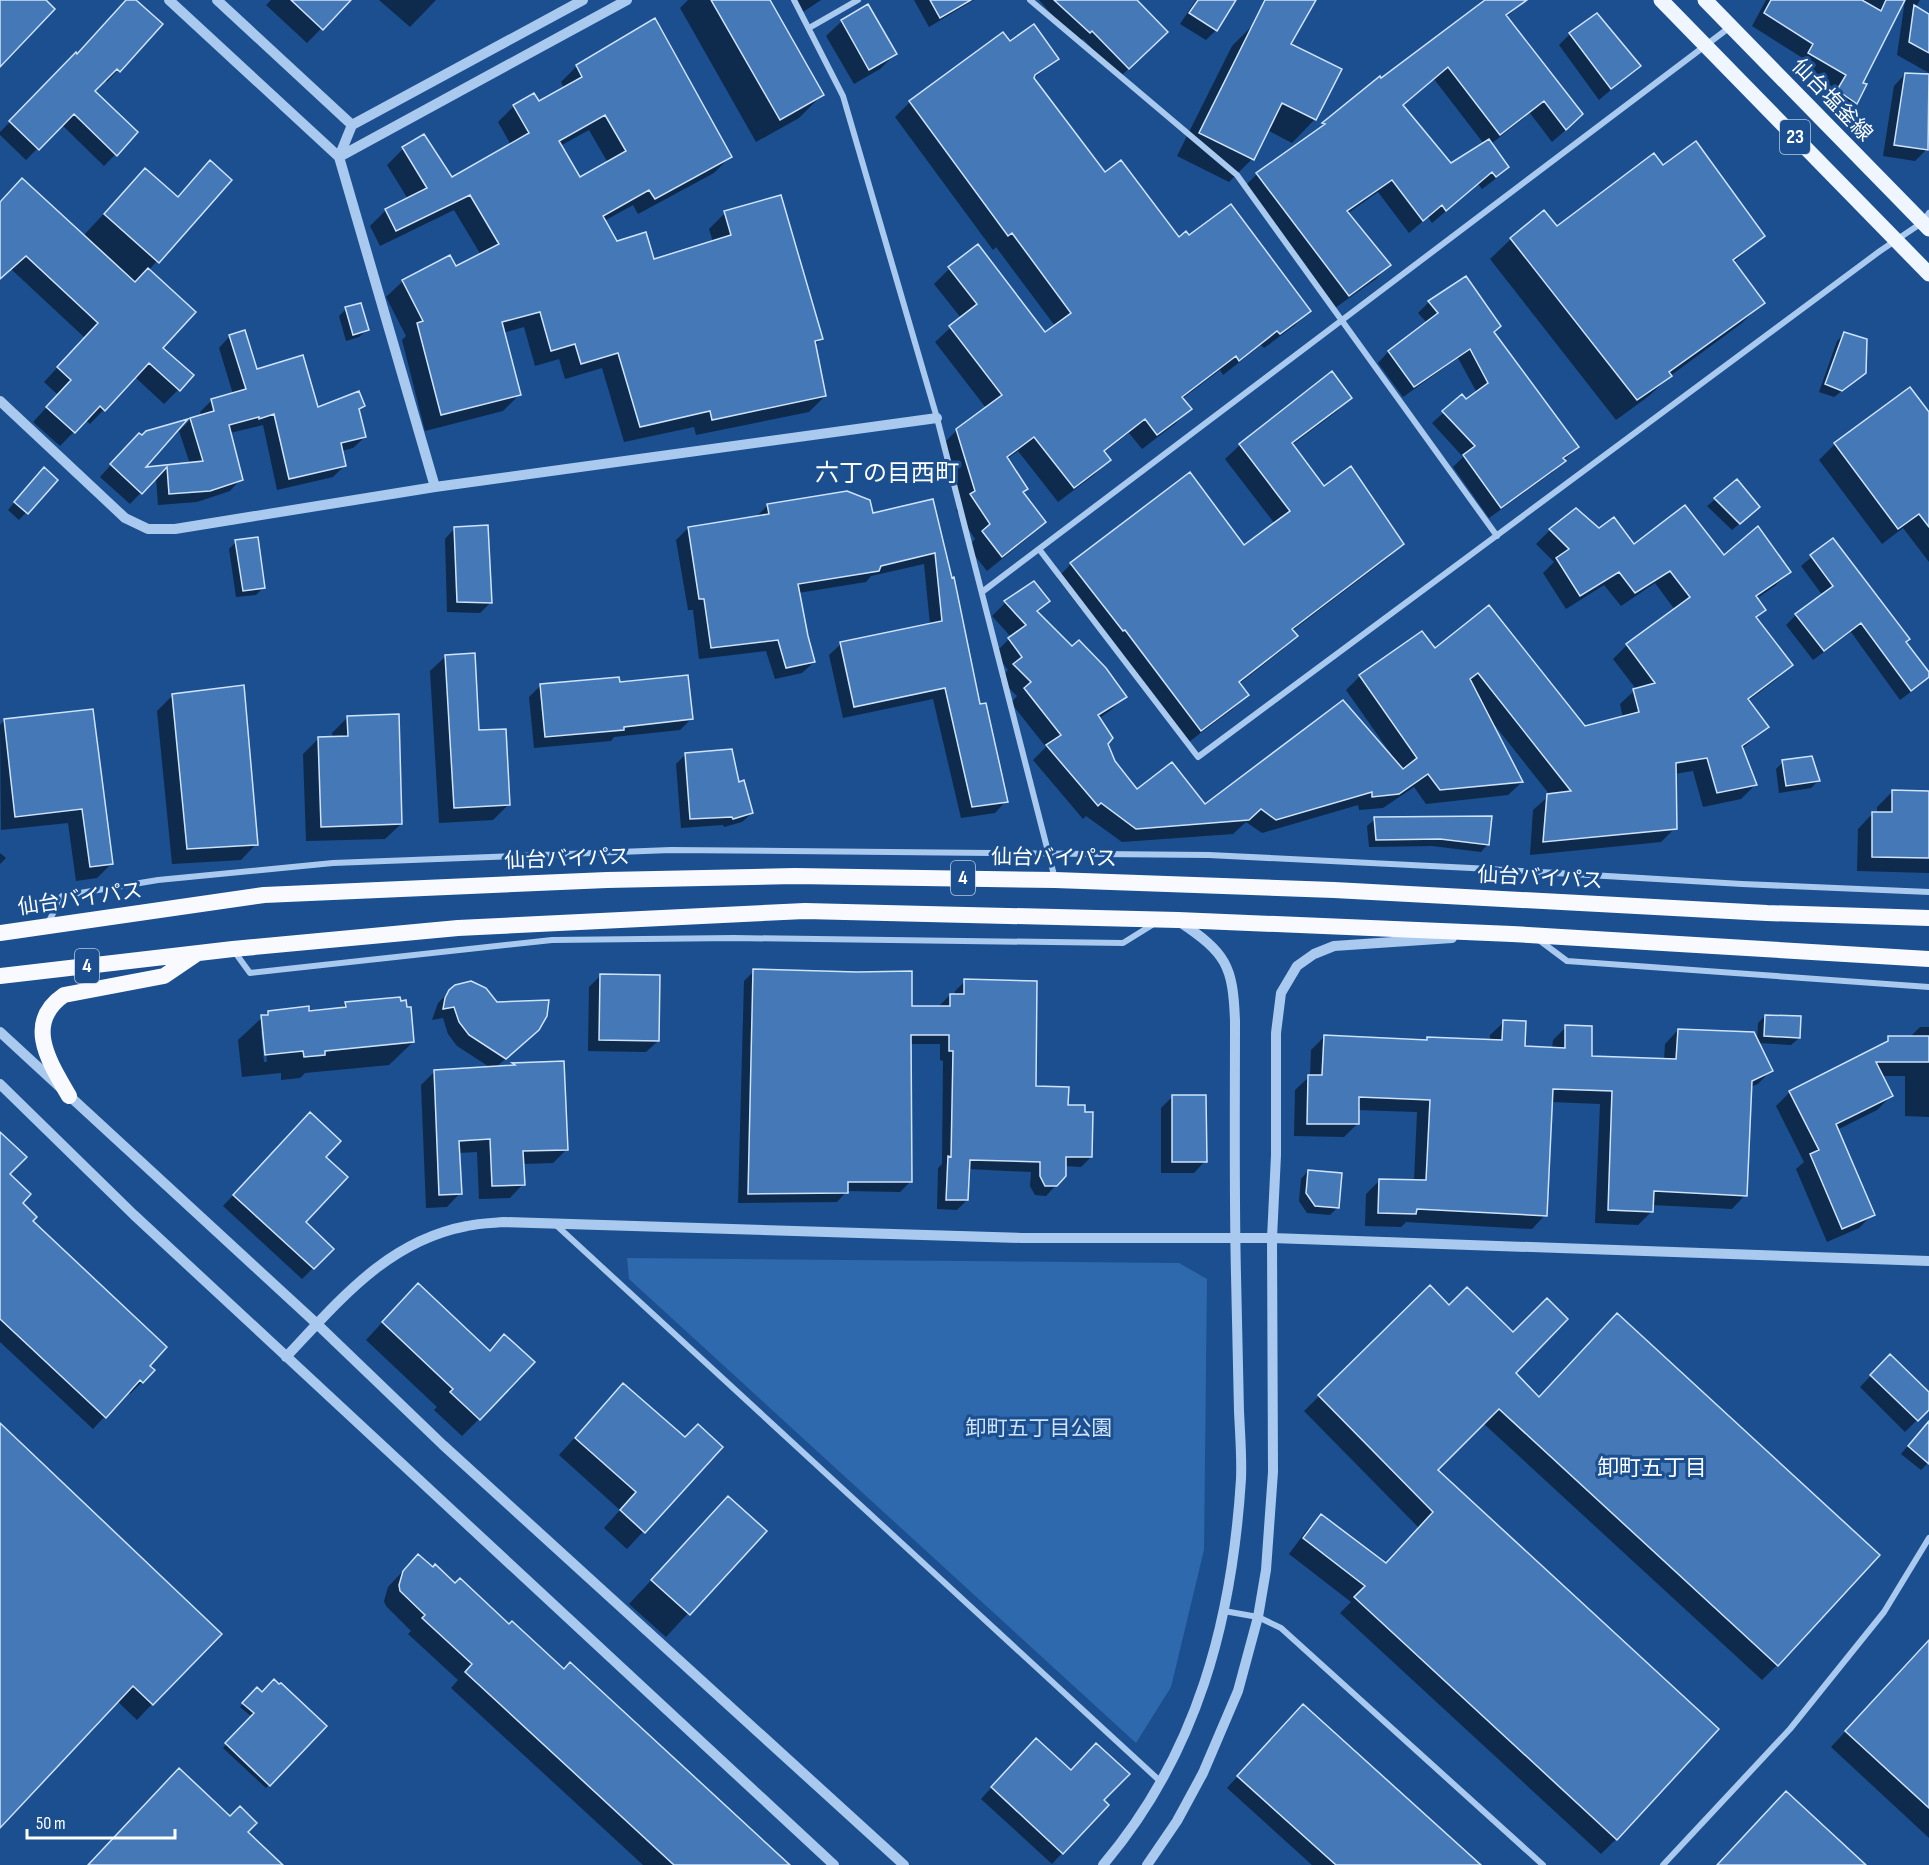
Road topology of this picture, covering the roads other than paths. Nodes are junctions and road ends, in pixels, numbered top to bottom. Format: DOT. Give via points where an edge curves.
graph roads {
  1 [pos="169,0"];
  2 [pos="217,0"];
  3 [pos="627,0"];
  4 [pos="794,0"];
  5 [pos="858,0"];
  6 [pos="1030,0"];
  7 [pos="1661,0"];
  8 [pos="1705,0"];
  9 [pos="576,2"];
  10 [pos="1731,26"];
  11 [pos="809,28"];
  12 [pos="1705,45"];
  13 [pos="352,125"];
  14 [pos="339,157"];
  15 [pos="1927,222"];
  16 [pos="1896,240"];
  17 [pos="1929,274"];
  18 [pos="1342,320"];
  19 [pos="0,401"];
  20 [pos="937,418"];
  21 [pos="435,487"];
  22 [pos="1497,536"];
  23 [pos="1039,549"];
  24 [pos="982,592"];
  25 [pos="1048,852"];
  26 [pos="1055,879"];
  27 [pos="1929,892"];
  28 [pos="1929,918"];
  29 [pos="1169,920"];
  30 [pos="46,926"];
  31 [pos="0,933"];
  32 [pos="1512,934"];
  33 [pos="1533,935"];
  34 [pos="233,949"];
  35 [pos="198,953"];
  36 [pos="1929,958"];
  37 [pos="0,976"];
  38 [pos="1929,987"];
  39 [pos="0,1032"];
  40 [pos="0,1084"];
  41 [pos="69,1096"];
  42 [pos="554,1222"];
  43 [pos="1272,1238"];
  44 [pos="1235,1239"];
  45 [pos="1929,1261"];
  46 [pos="317,1324"];
  47 [pos="286,1357"];
  48 [pos="1929,1538"];
  49 [pos="1224,1611"];
  50 [pos="1258,1617"];
  51 [pos="1161,1782"];
  52 [pos="834,1865"];
  53 [pos="904,1865"];
  54 [pos="1103,1865"];
  55 [pos="1147,1865"];
  56 [pos="1544,1865"];
  57 [pos="1663,1865"];
  1 -- 14 [label="street"];
  2 -- 13 [label="street"];
  3 -- 14 [label="street"];
  4 -- 11 [label="street"];
  5 -- 11 [label="street"];
  6 -- 18 [label="street" via="1237,174"];
  7 -- 12 [label="main road, 23"];
  8 -- 10 [label="main road, 仙台塩釜線 / 23"];
  9 -- 13 [label="street"];
  10 -- 12 [label="street"];
  10 -- 15 [label="main road, 仙台塩釜線 / 23"];
  11 -- 20 [label="street" via="843,96"];
  12 -- 16 [label="main road, 23"];
  12 -- 18 [label="street"];
  13 -- 14 [label="street"];
  14 -- 21 [label="street"];
  15 -- 16 [label="street"];
  16 -- 17 [label="main road, 23"];
  16 -- 22 [label="street"];
  18 -- 22 [label="street"];
  18 -- 23 [label="street"];
  19 -- 21 [label="street" via="125,518 148,529 175,530"];
  20 -- 21 [label="street"];
  20 -- 24 [label="street"];
  22 -- 23 [label="street" via="1198,757"];
  23 -- 24 [label="street"];
  24 -- 25 [label="street"];
  25 -- 26 [label="street"];
  25 -- 27 [label="street" via="1209,855"];
  25 -- 30 [label="street" via="671,850 333,863 158,880 62,896"];
  26 -- 28 [label="highway, 仙台バイパス / 4"];
  26 -- 30 [label="highway, 仙台バイパス / 4" via="795,876 264,895"];
  29 -- 32 [label="highway, 4"];
  29 -- 34 [label="highway, 4" via="805,911 458,928"];
  29 -- 34 [label="street" via="1123,943 552,940 250,973"];
  29 -- 44 [label="street" via="1208,941 1224,960 1233,986"];
  30 -- 31 [label="highway, 仙台バイパス / 4"];
  32 -- 33 [label="highway, 4"];
  32 -- 43 [label="street" via="1334,946 1297,966 1281,993 1277,1023"];
  33 -- 36 [label="highway, 4"];
  33 -- 38 [label="street" via="1567,962"];
  34 -- 35 [label="highway, 4"];
  35 -- 37 [label="highway, 4"];
  35 -- 41 [label="highway" via="164,976 64,995 55,1001 44,1017 42,1034 44,1047"];
  39 -- 41 [label="street"];
  40 -- 47 [label="street"];
  41 -- 46 [label="street"];
  42 -- 44 [label="street" via="1022,1238"];
  42 -- 46 [label="street" via="467,1226 430,1236 391,1256 339,1299"];
  42 -- 51 [label="street"];
  43 -- 44 [label="street"];
  43 -- 45 [label="street"];
  43 -- 50 [label="street" via="1273,1472 1266,1570"];
  44 -- 49 [label="street" via="1241,1478"];
  46 -- 47 [label="street"];
  46 -- 53 [label="street" via="482,1481"];
  47 -- 52 [label="street"];
  48 -- 57 [label="street" via="1884,1612 1797,1720"];
  49 -- 50 [label="street"];
  49 -- 51 [label="street" via="1207,1678 1181,1745"];
  50 -- 55 [label="street" via="1238,1691 1203,1773"];
  50 -- 56 [label="street" via="1281,1628"];
  51 -- 54 [label="street"];
}
